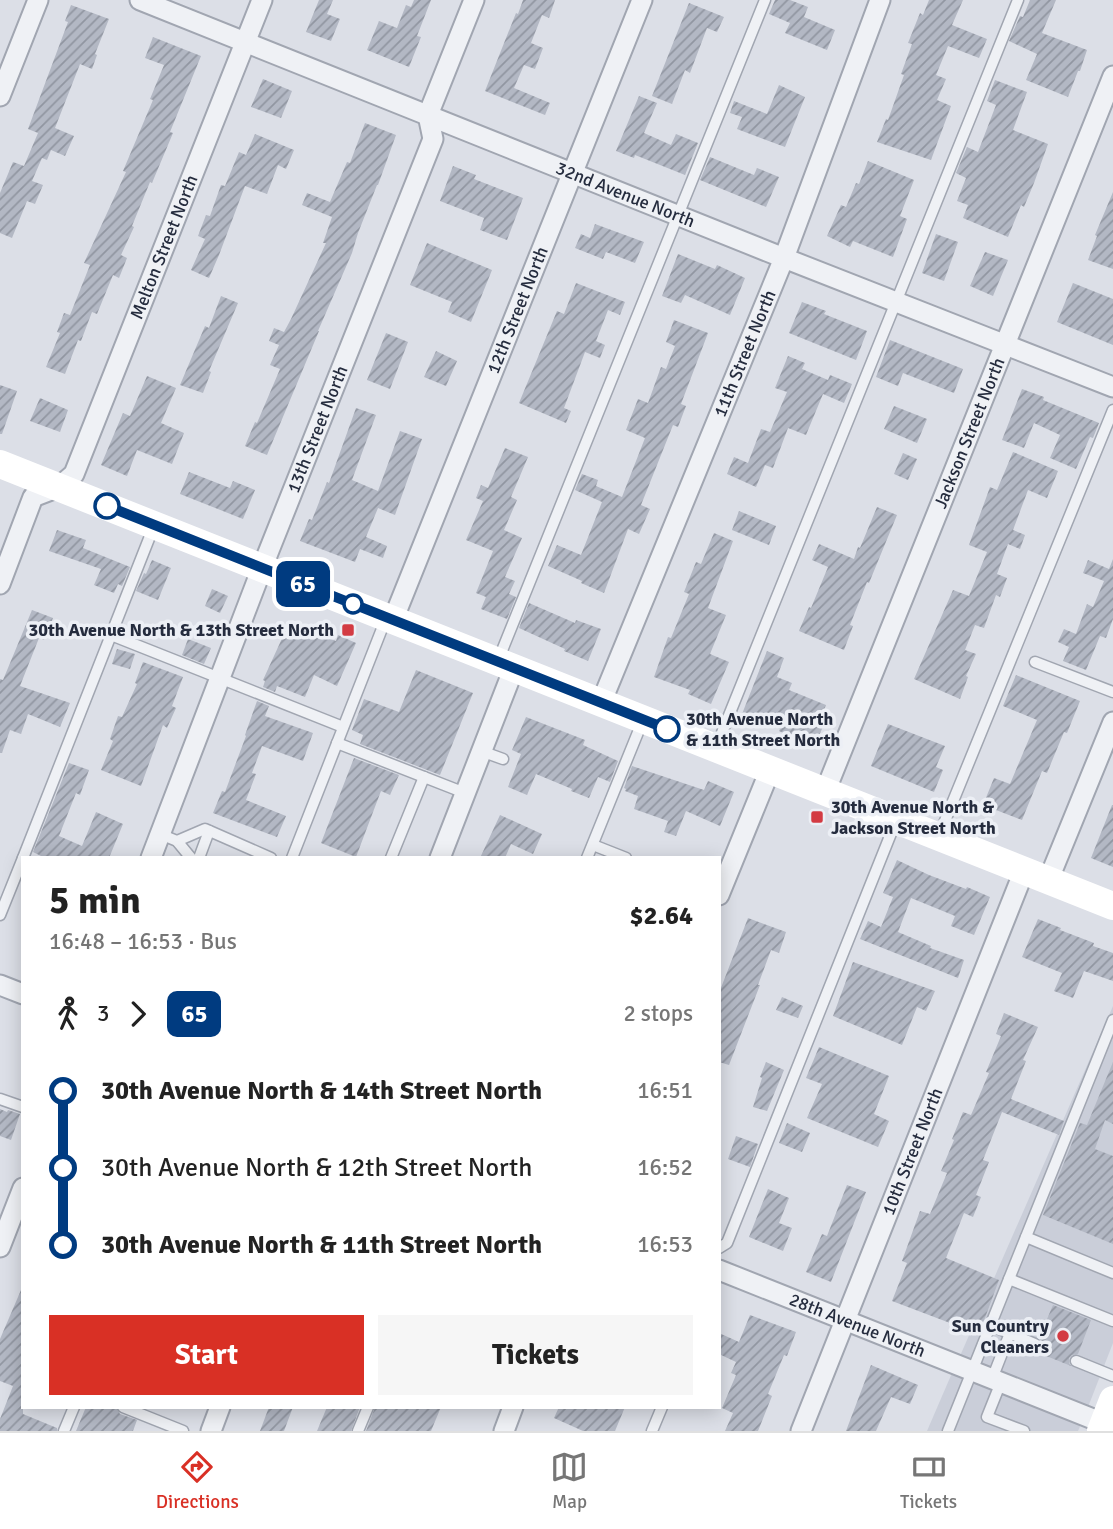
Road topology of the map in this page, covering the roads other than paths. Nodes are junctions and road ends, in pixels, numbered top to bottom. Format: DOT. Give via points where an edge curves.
graph roads {
  1 [pos="38,0"];
  2 [pos="140,0"];
  3 [pos="262,0"];
  4 [pos="474,0"];
  5 [pos="642,0"];
  6 [pos="765,0"];
  7 [pos="880,0"];
  8 [pos="1018,0"];
  9 [pos="245,42"];
  10 [pos="1113,76"];
  11 [pos="0,96"];
  12 [pos="428,115"];
  13 [pos="571,174"];
  14 [pos="678,216"];
  15 [pos="784,258"];
  16 [pos="895,302"];
  17 [pos="1004,344"];
  18 [pos="1113,387"];
  19 [pos="1113,410"];
  20 [pos="0,464"];
  21 [pos="59,487"];
  22 [pos="155,525"];
  23 [pos="262,568"];
  24 [pos="0,584"];
  25 [pos="390,619"];
  26 [pos="111,635"];
  27 [pos="1035,662"];
  28 [pos="506,665"];
  29 [pos="219,678"];
  30 [pos="1113,692"];
  31 [pos="601,703"];
  32 [pos="643,720"];
  33 [pos="1113,722"];
  34 [pos="344,727"];
  35 [pos="337,743"];
  36 [pos="716,748"];
  37 [pos="481,751"];
  38 [pos="503,759"];
  39 [pos="770,770"];
  40 [pos="424,778"];
  41 [pos="825,792"];
  42 [pos="465,793"];
  43 [pos="897,820"];
  44 [pos="209,831"];
  45 [pos="938,837"];
  46 [pos="168,838"];
  47 [pos="593,845"];
  48 [pos="293,855"];
  49 [pos="24,856"];
  50 [pos="153,856"];
  51 [pos="189,856"];
  52 [pos="200,856"];
  53 [pos="266,856"];
  54 [pos="392,856"];
  55 [pos="441,856"];
  56 [pos="588,856"];
  57 [pos="621,856"];
  58 [pos="21,863"];
  59 [pos="1036,876"];
  60 [pos="721,889"];
  61 [pos="1113,906"];
  62 [pos="0,915"];
  63 [pos="0,985"];
  64 [pos="21,993"];
  65 [pos="1113,1020"];
  66 [pos="0,1099"];
  67 [pos="21,1106"];
  68 [pos="21,1193"];
  69 [pos="1026,1237"];
  70 [pos="0,1247"];
  71 [pos="721,1247"];
  72 [pos="721,1271"];
  73 [pos="1113,1273"];
  74 [pos="1009,1279"];
  75 [pos="845,1320"];
  76 [pos="1113,1321"];
  77 [pos="990,1325"];
  78 [pos="1010,1334"];
  79 [pos="1035,1344"];
  80 [pos="1076,1361"];
  81 [pos="972,1371"];
  82 [pos="1113,1376"];
  83 [pos="997,1380"];
  84 [pos="73,1409"];
  85 [pos="128,1409"];
  86 [pos="219,1409"];
  87 [pos="367,1409"];
  88 [pos="512,1409"];
  89 [pos="661,1409"];
  90 [pos="1108,1420"];
  91 [pos="64,1431"];
  92 [pos="183,1431"];
  93 [pos="211,1431"];
  94 [pos="358,1431"];
  95 [pos="504,1431"];
  96 [pos="652,1431"];
  97 [pos="801,1431"];
  98 [pos="948,1431"];
  99 [pos="1024,1431"];
  1 -- 11 [label="street"];
  2 -- 9 [label="street, 32nd Avenue North"];
  3 -- 9 [label="street, Melton Street North"];
  4 -- 12 [label="street, 13th Street North"];
  5 -- 13 [label="street, 12th Street North"];
  6 -- 14 [label="lane"];
  7 -- 15 [label="street, 11th Street North"];
  8 -- 16 [label="lane"];
  9 -- 12 [label="street, 32nd Avenue North"];
  9 -- 21 [label="street, Melton Street North" via="74,474"];
  10 -- 17 [label="street, Jackson Street North"];
  12 -- 13 [label="street, 32nd Avenue North"];
  12 -- 23 [label="street, 13th Street North" via="433,139"];
  13 -- 14 [label="street, 32nd Avenue North"];
  13 -- 25 [label="street, 12th Street North"];
  14 -- 15 [label="street, 32nd Avenue North"];
  14 -- 28 [label="lane"];
  15 -- 16 [label="street, 32nd Avenue North"];
  15 -- 31 [label="street, 11th Street North"];
  16 -- 17 [label="street, 32nd Avenue North"];
  16 -- 36 [label="lane"];
  17 -- 18 [label="street, 32nd Avenue North"];
  17 -- 41 [label="street, Jackson Street North"];
  19 -- 45 [label="lane"];
  20 -- 21 [label="street"];
  21 -- 22 [label="street"];
  21 -- 24 [label="street" via="33,497"];
  22 -- 23 [label="street"];
  22 -- 26 [label="lane"];
  23 -- 25 [label="street"];
  23 -- 29 [label="street, 13th Street North"];
  25 -- 28 [label="street"];
  25 -- 34 [label="lane"];
  26 -- 29 [label="lane"];
  26 -- 49 [label="lane"];
  27 -- 30 [label="lane"];
  28 -- 31 [label="street"];
  28 -- 37 [label="street"];
  29 -- 34 [label="lane"];
  29 -- 46 [label="street, 13th Street North"];
  31 -- 32 [label="street"];
  32 -- 36 [label="street"];
  32 -- 47 [label="lane"];
  33 -- 59 [label="street, 10th Street North"];
  34 -- 35 [label="lane"];
  35 -- 40 [label="lane"];
  35 -- 48 [label="lane"];
  36 -- 39 [label="street"];
  37 -- 38 [label="lane"];
  37 -- 42 [label="street"];
  39 -- 41 [label="street"];
  39 -- 60 [label="street"];
  40 -- 42 [label="lane"];
  40 -- 54 [label="lane"];
  41 -- 43 [label="street"];
  42 -- 55 [label="street"];
  43 -- 45 [label="street"];
  43 -- 71 [label="lane" via="727,1243"];
  44 -- 46 [label="lane"];
  44 -- 52 [label="lane"];
  44 -- 53 [label="lane"];
  45 -- 59 [label="street"];
  46 -- 50 [label="street, 13th Street North"];
  46 -- 51 [label="lane"];
  47 -- 56 [label="lane"];
  47 -- 57 [label="lane"];
  58 -- 62 [label="lane"];
  59 -- 61 [label="street"];
  59 -- 75 [label="street, 10th Street North"];
  63 -- 64 [label="street"];
  65 -- 69 [label="lane"];
  66 -- 67 [label="lane"];
  68 -- 70 [label="street"];
  69 -- 73 [label="lane"];
  69 -- 74 [label="lane"];
  72 -- 75 [label="street, 28th Avenue North"];
  74 -- 76 [label="lane"];
  74 -- 77 [label="lane"];
  75 -- 81 [label="street, 28th Avenue North"];
  75 -- 97 [label="street, 10th Street North"];
  77 -- 78 [label="lane"];
  77 -- 81 [label="lane"];
  78 -- 79 [label="lane"];
  78 -- 83 [label="lane"];
  80 -- 82 [label="lane"];
  81 -- 83 [label="street, 28th Avenue North"];
  81 -- 98 [label="lane"];
  83 -- 90 [label="street, 28th Avenue North"];
  83 -- 99 [label="lane" via="988,1417"];
  84 -- 91 [label="lane"];
  85 -- 92 [label="lane"];
  86 -- 93 [label="street"];
  87 -- 94 [label="lane"];
  88 -- 95 [label="street"];
  89 -- 96 [label="lane"];
}
